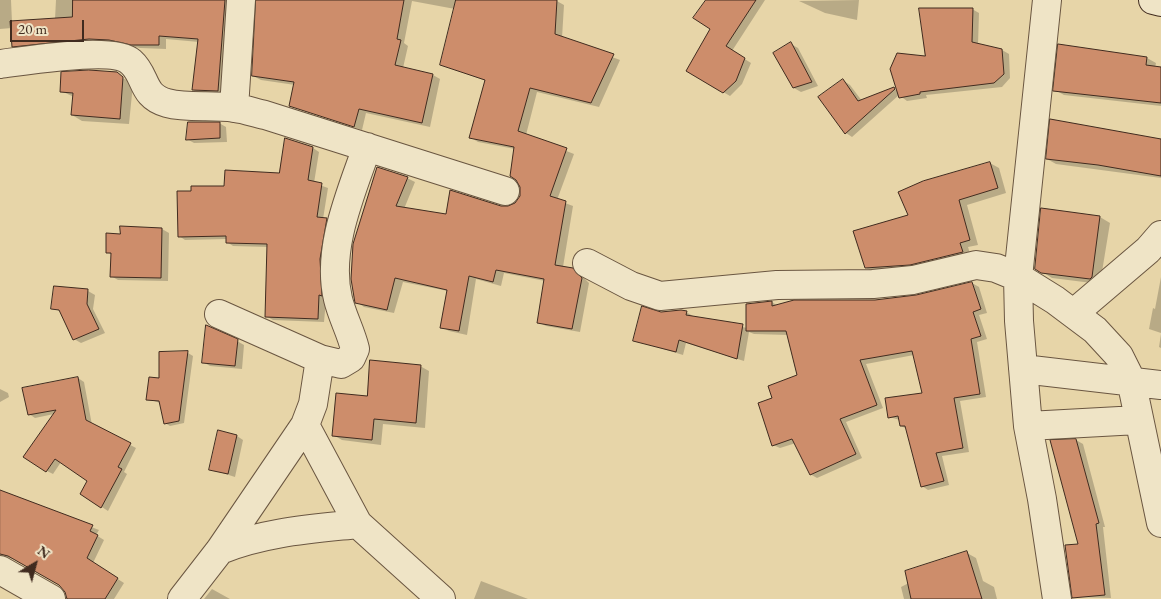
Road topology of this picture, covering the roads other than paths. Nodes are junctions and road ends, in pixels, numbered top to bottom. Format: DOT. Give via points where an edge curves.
graph roads {
  1 [pos="241,0"];
  2 [pos="1047,0"];
  3 [pos="1153,0"];
  4 [pos="1161,2"];
  5 [pos="0,64"];
  6 [pos="234,108"];
  7 [pos="367,147"];
  8 [pos="505,191"];
  9 [pos="1161,234"];
  10 [pos="587,263"];
  11 [pos="1018,277"];
  12 [pos="1074,313"];
  13 [pos="219,314"];
  14 [pos="320,359"];
  15 [pos="1023,369"];
  16 [pos="1131,380"];
  17 [pos="1161,385"];
  18 [pos="1138,420"];
  19 [pos="305,424"];
  20 [pos="1028,426"];
  21 [pos="1161,523"];
  22 [pos="358,524"];
  23 [pos="220,550"];
  24 [pos="0,570"];
  25 [pos="51,599"];
  26 [pos="182,599"];
  27 [pos="441,599"];
  28 [pos="1057,599"];
  1 -- 6 [label="street"];
  2 -- 11 [label="street"];
  3 -- 4 [label="street"];
  5 -- 6 [label="street" via="67,55 117,56 131,61 144,87 155,99 168,104"];
  6 -- 7 [label="street"];
  7 -- 8 [label="street"];
  7 -- 14 [label="street" via="347,209 334,272 338,300 355,349 351,358 341,364"];
  9 -- 12 [label="street" via="1148,250"];
  10 -- 11 [label="street" via="631,286 660,296 777,285 905,281 976,264"];
  11 -- 12 [label="street"];
  11 -- 15 [label="street"];
  12 -- 16 [label="street" via="1096,330 1119,356"];
  13 -- 14 [label="street"];
  14 -- 19 [label="street" via="313,404"];
  15 -- 16 [label="street"];
  15 -- 20 [label="street"];
  16 -- 17 [label="street"];
  16 -- 18 [label="street"];
  18 -- 20 [label="street"];
  18 -- 21 [label="street"];
  19 -- 22 [label="street"];
  19 -- 23 [label="street"];
  20 -- 28 [label="street"];
  22 -- 23 [label="street" via="293,530"];
  22 -- 27 [label="street"];
  23 -- 26 [label="street"];
  24 -- 25 [label="street"];
}
